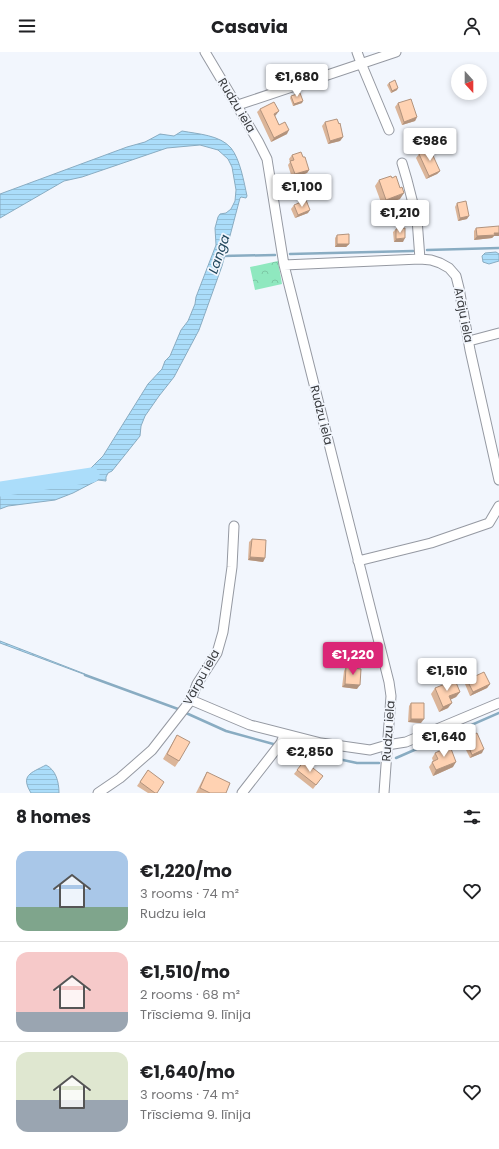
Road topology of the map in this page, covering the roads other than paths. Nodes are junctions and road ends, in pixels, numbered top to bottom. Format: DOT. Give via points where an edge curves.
graph roads {
  1 [pos="205,52"];
  2 [pos="357,52"];
  3 [pos="396,52"];
  4 [pos="361,63"];
  5 [pos="238,105"];
  6 [pos="389,130"];
  7 [pos="402,163"];
  8 [pos="420,259"];
  9 [pos="284,265"];
  10 [pos="499,333"];
  11 [pos="469,341"];
  12 [pos="499,480"];
  13 [pos="499,506"];
  14 [pos="489,523"];
  15 [pos="499,524"];
  16 [pos="234,526"];
  17 [pos="358,561"];
  18 [pos="191,700"];
  19 [pos="499,704"];
  20 [pos="284,734"];
  21 [pos="387,745"];
  22 [pos="98,793"];
  23 [pos="242,793"];
  24 [pos="384,793"];
  1 -- 5 [label="street, Rudzu iela"];
  2 -- 4 [label="street"];
  3 -- 4 [label="street"];
  4 -- 5 [label="street"];
  4 -- 6 [label="street"];
  5 -- 9 [label="street, Rudzu iela" via="264,150 267,160"];
  7 -- 8 [label="street" via="417,219"];
  8 -- 9 [label="street, Arāju iela"];
  8 -- 11 [label="street, Arāju iela" via="440,263 456,276"];
  9 -- 17 [label="street, Rudzu iela"];
  10 -- 11 [label="street"];
  11 -- 12 [label="street, Arāju iela"];
  13 -- 14 [label="street"];
  14 -- 15 [label="street"];
  14 -- 17 [label="street" via="431,543"];
  16 -- 18 [label="street, Vārpu iela" via="232,567 223,632 217,653 197,684"];
  17 -- 21 [label="street, Rudzu iela" via="389,682 391,696"];
  18 -- 20 [label="street" via="250,725"];
  18 -- 22 [label="street, Vārpu iela" via="152,750"];
  19 -- 21 [label="street" via="406,742"];
  20 -- 21 [label="street" via="321,743 370,750"];
  20 -- 23 [label="street" via="281,743"];
  21 -- 24 [label="street, Rudzu iela"];
}
